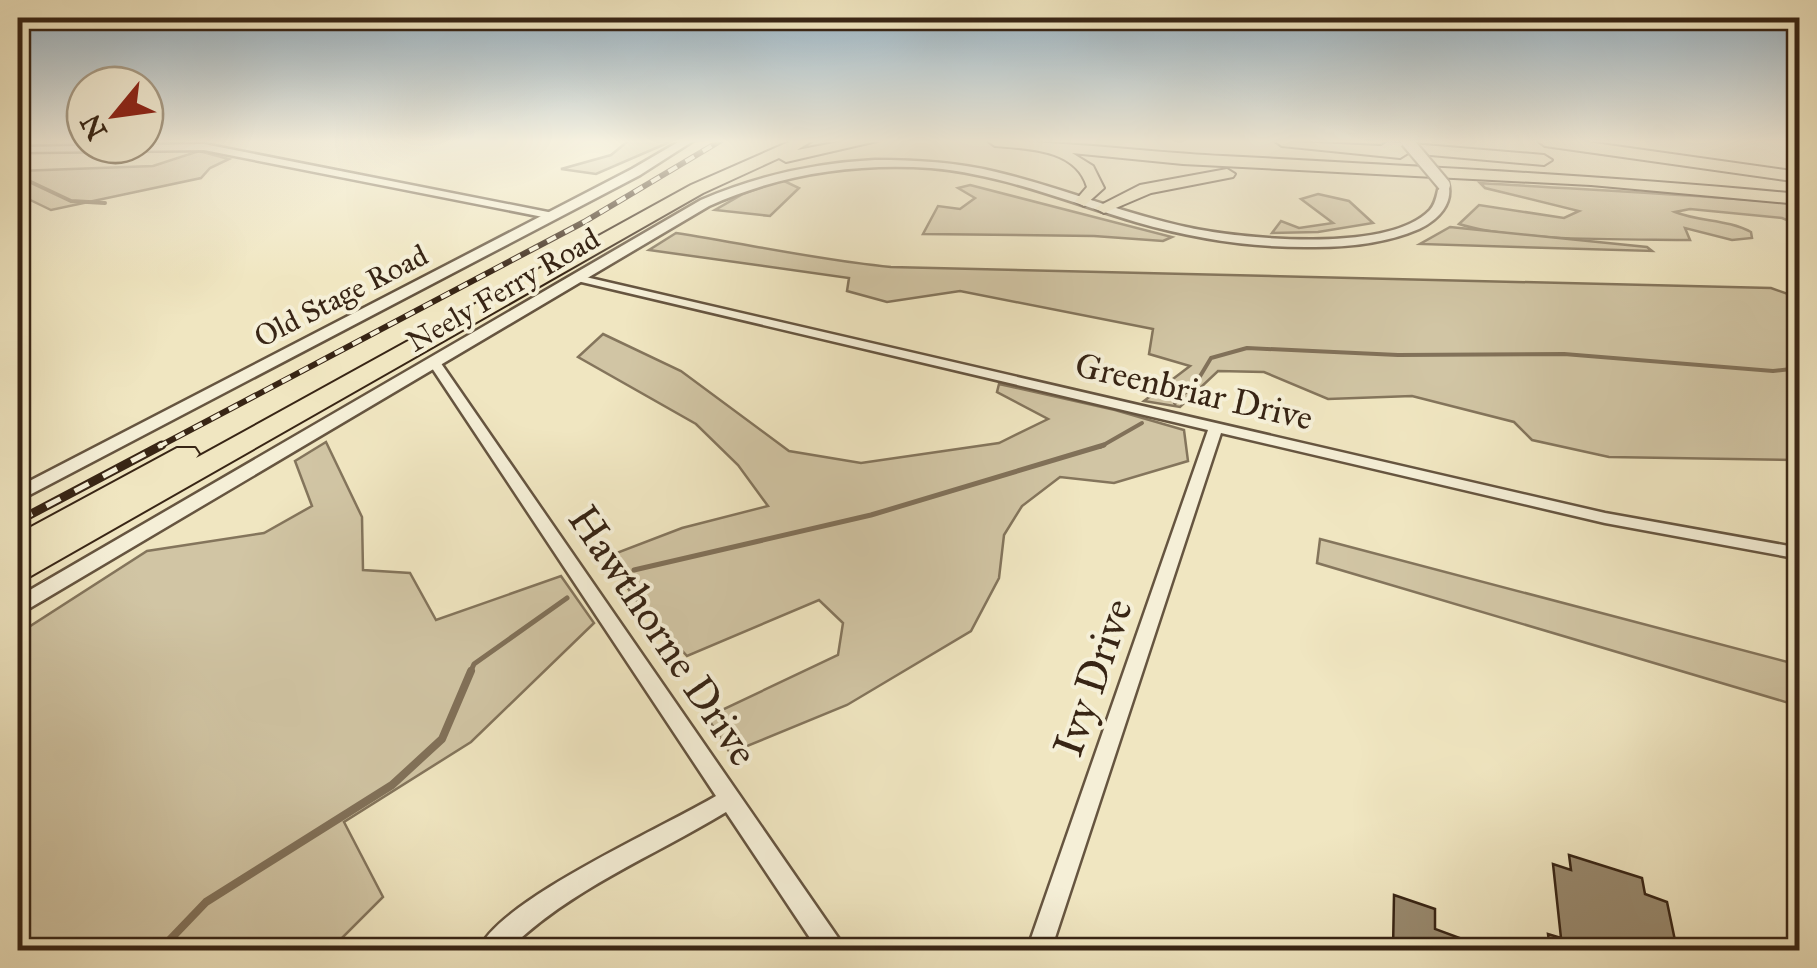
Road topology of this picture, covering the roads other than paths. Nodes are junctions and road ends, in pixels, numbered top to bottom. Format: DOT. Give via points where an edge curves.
graph roads {
  1 [pos="402,186"];
  2 [pos="607,186"];
  3 [pos="675,186"];
  4 [pos="707,186"];
  5 [pos="742,186"];
  6 [pos="1029,186"];
  7 [pos="1096,186"];
  8 [pos="1163,186"];
  9 [pos="1444,186"];
  10 [pos="1674,186"];
  11 [pos="1713,186"];
  12 [pos="1723,186"];
  13 [pos="1799,194"];
  14 [pos="1084,201"];
  15 [pos="1104,208"];
  16 [pos="553,216"];
  17 [pos="577,278"];
  18 [pos="434,362"];
  19 [pos="1216,427"];
  20 [pos="18,495"];
  21 [pos="18,546"];
  22 [pos="1800,554"];
  23 [pos="18,570"];
  24 [pos="18,607"];
  25 [pos="730,798"];
  26 [pos="491,950"];
  27 [pos="832,950"];
  28 [pos="1039,950"];
  1 -- 16 [label="street"];
  2 -- 16 [label="street, Old Stage Road"];
  3 -- 21 [label="highway"];
  4 -- 23 [label="highway"];
  5 -- 17 [label="street, Neely Ferry Road"];
  6 -- 14 [label="street, Neely Ferry Road"];
  7 -- 14 [label="highway"];
  8 -- 15 [label="highway"];
  9 -- 15 [label="street, Neely Ferry Road, bridge" via="1437,210 1415,226 1326,243 1208,236"];
  10 -- 13 [label="highway"];
  11 -- 13 [label="highway"];
  12 -- 13 [label="highway"];
  14 -- 15 [label="street, Neely Ferry Road"];
  16 -- 20 [label="street, Old Stage Road"];
  17 -- 18 [label="street, Neely Ferry Road"];
  17 -- 19 [label="street, Greenbriar Drive"];
  18 -- 24 [label="street, Neely Ferry Road"];
  18 -- 25 [label="street, Hawthorne Drive"];
  19 -- 22 [label="street, Greenbriar Drive" via="1642,527"];
  19 -- 28 [label="street, Ivy Drive"];
  25 -- 26 [label="street" via="561,893"];
  25 -- 27 [label="street, Hawthorne Drive"];
}
